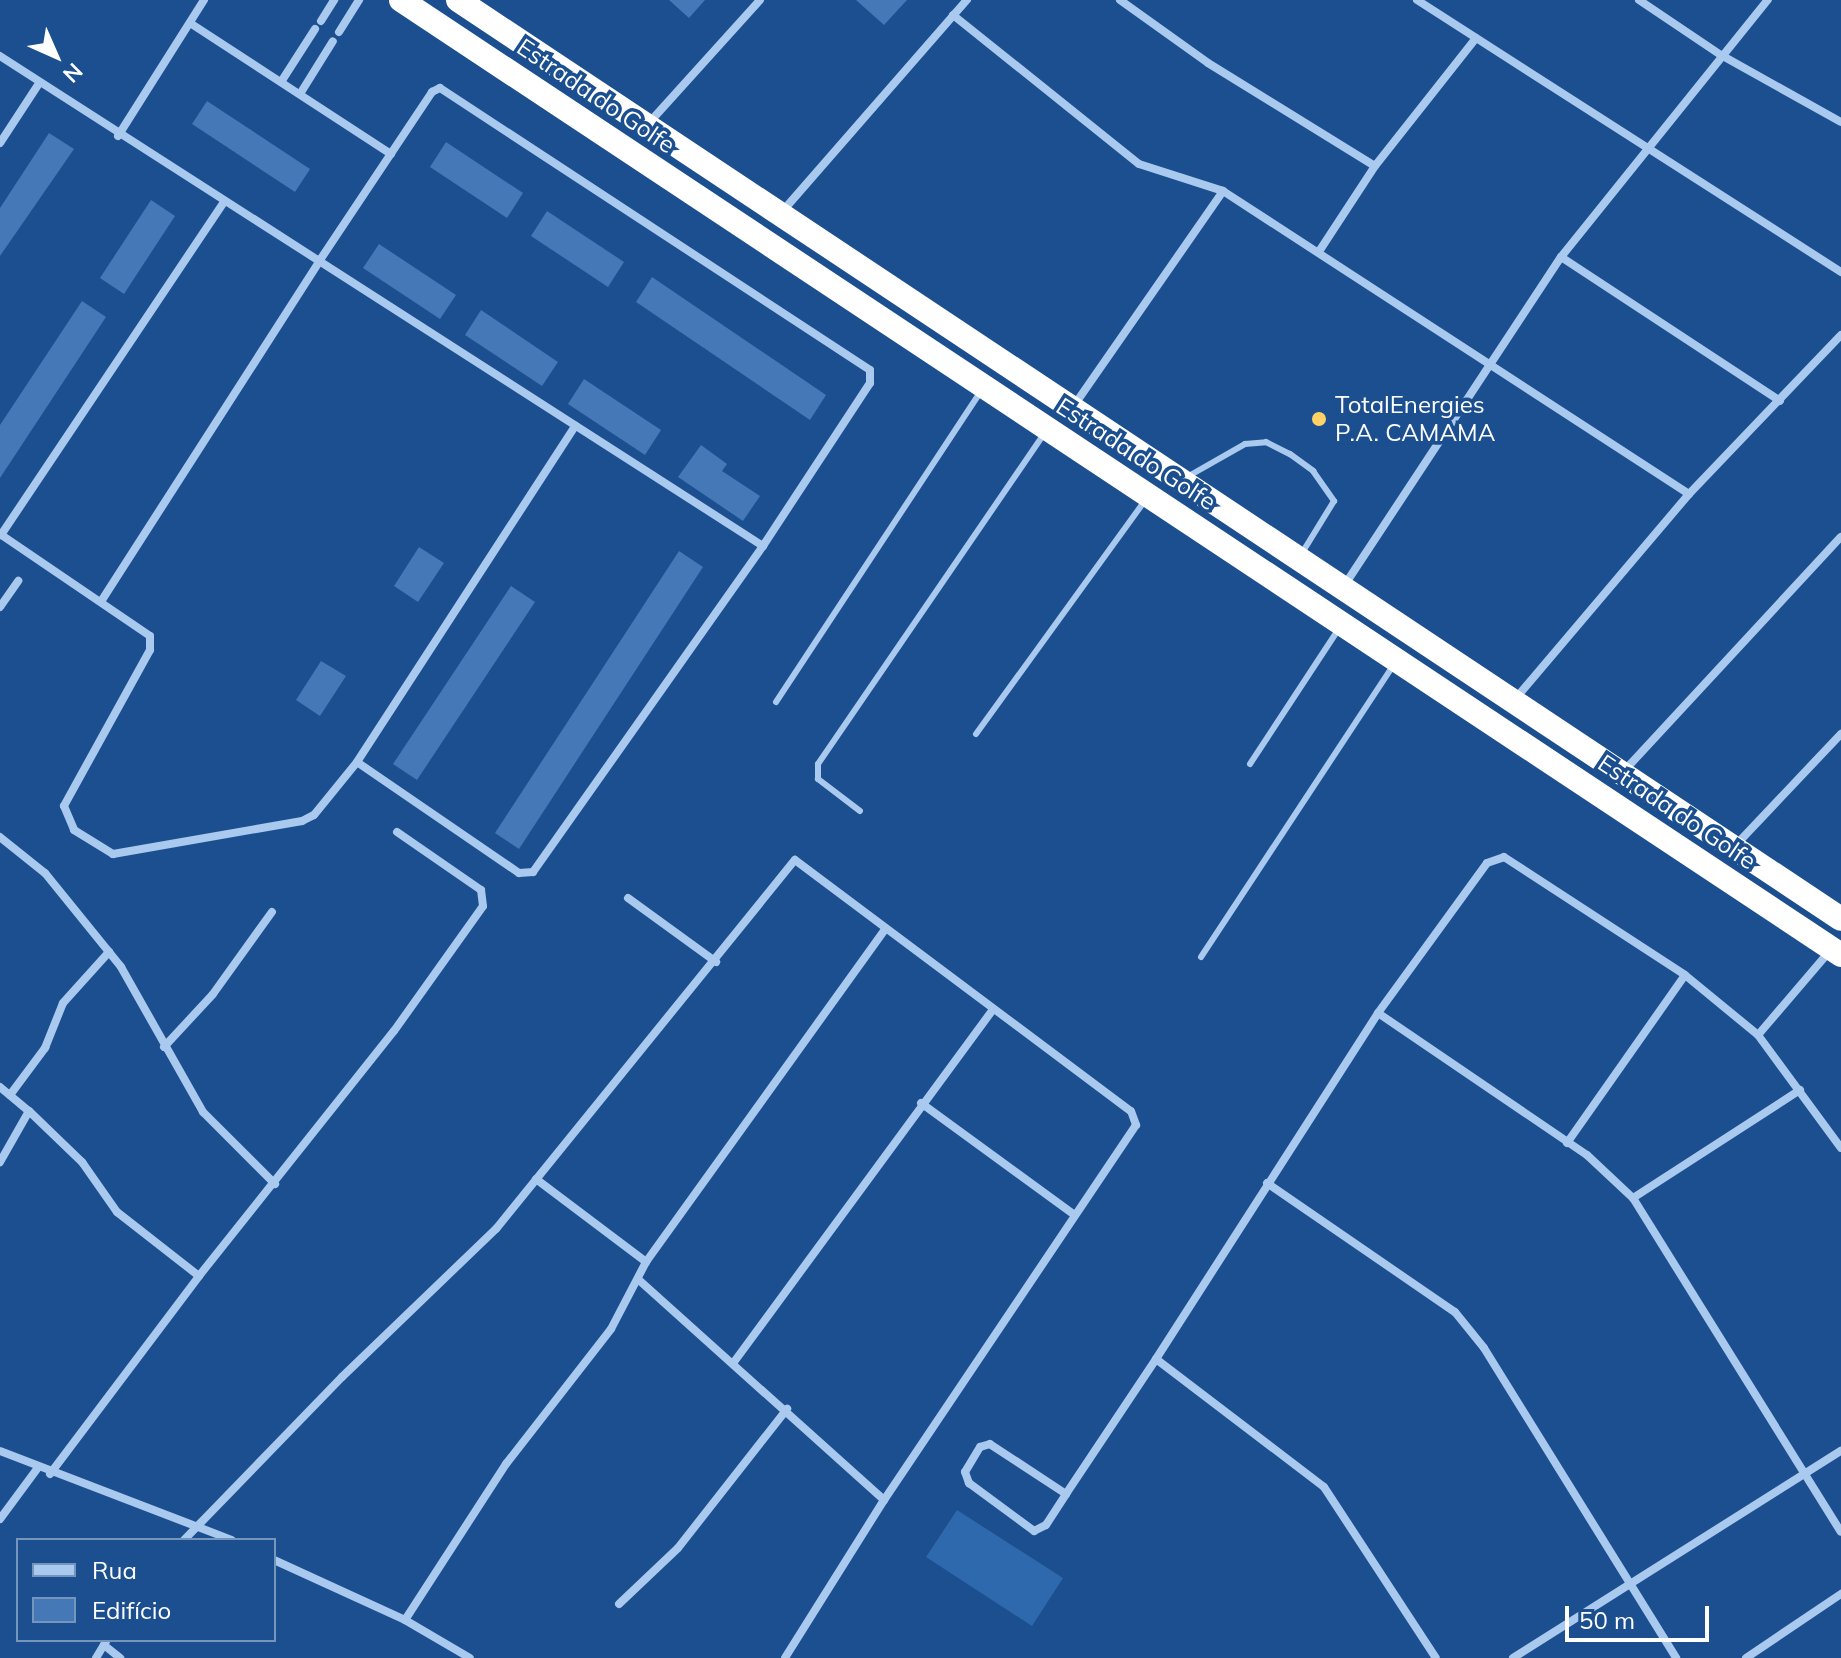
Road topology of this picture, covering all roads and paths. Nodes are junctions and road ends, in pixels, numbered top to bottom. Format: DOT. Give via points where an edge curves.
graph roads {
  1 [pos="204,0"];
  2 [pos="334,0"];
  3 [pos="359,0"];
  4 [pos="401,0"];
  5 [pos="458,0"];
  6 [pos="760,0"];
  7 [pos="967,0"];
  8 [pos="1120,0"];
  9 [pos="1417,0"];
  10 [pos="1639,0"];
  11 [pos="1768,0"];
  12 [pos="953,15"];
  13 [pos="190,23"];
  14 [pos="1476,38"];
  15 [pos="1721,55"];
  16 [pos="0,56"];
  17 [pos="281,82"];
  18 [pos="38,85"];
  19 [pos="300,94"];
  20 [pos="1841,122"];
  21 [pos="646,126"];
  22 [pos="118,136"];
  23 [pos="0,143"];
  24 [pos="1645,151"];
  25 [pos="391,154"];
  26 [pos="1375,166"];
  27 [pos="1223,191"];
  28 [pos="223,204"];
  29 [pos="779,216"];
  30 [pos="1320,250"];
  31 [pos="1561,257"];
  32 [pos="318,263"];
  33 [pos="1841,272"];
  34 [pos="1841,335"];
  35 [pos="1489,366"];
  36 [pos="984,387"];
  37 [pos="1780,401"];
  38 [pos="1072,409"];
  39 [pos="575,426"];
  40 [pos="1047,429"];
  41 [pos="1182,481"];
  42 [pos="1689,494"];
  43 [pos="1149,496"];
  44 [pos="0,534"];
  45 [pos="1841,537"];
  46 [pos="763,546"];
  47 [pos="1298,559"];
  48 [pos="18,581"];
  49 [pos="1342,590"];
  50 [pos="102,600"];
  51 [pos="0,607"];
  52 [pos="1342,624"];
  53 [pos="1397,660"];
  54 [pos="776,702"];
  55 [pos="1512,703"];
  56 [pos="976,734"];
  57 [pos="1841,734"];
  58 [pos="357,762"];
  59 [pos="1250,764"];
  60 [pos="1622,774"];
  61 [pos="860,811"];
  62 [pos="397,832"];
  63 [pos="0,837"];
  64 [pos="1732,848"];
  65 [pos="628,898"];
  66 [pos="272,912"];
  67 [pos="1841,919"];
  68 [pos="885,930"];
  69 [pos="109,952"];
  70 [pos="1836,952"];
  71 [pos="1201,957"];
  72 [pos="716,962"];
  73 [pos="1685,975"];
  74 [pos="993,1010"];
  75 [pos="1378,1013"];
  76 [pos="1758,1035"];
  77 [pos="164,1047"];
  78 [pos="0,1087"];
  79 [pos="1800,1090"];
  80 [pos="10,1095"];
  81 [pos="921,1103"];
  82 [pos="29,1111"];
  83 [pos="1567,1143"];
  84 [pos="1841,1148"];
  85 [pos="0,1162"];
  86 [pos="536,1179"];
  87 [pos="1267,1183"];
  88 [pos="275,1184"];
  89 [pos="1633,1198"];
  90 [pos="1073,1214"];
  91 [pos="646,1262"];
  92 [pos="199,1276"];
  93 [pos="640,1281"];
  94 [pos="1156,1359"];
  95 [pos="734,1362"];
  96 [pos="787,1409"];
  97 [pos="0,1451"];
  98 [pos="1841,1451"];
  99 [pos="37,1469"];
  100 [pos="1804,1473"];
  101 [pos="50,1474"];
  102 [pos="1066,1494"];
  103 [pos="884,1500"];
  104 [pos="0,1519"];
  105 [pos="196,1524"];
  106 [pos="1841,1532"];
  107 [pos="186,1538"];
  108 [pos="228,1538"];
  109 [pos="276,1561"];
  110 [pos="1628,1581"];
  111 [pos="1841,1594"];
  112 [pos="619,1604"];
  113 [pos="405,1620"];
  114 [pos="105,1642"];
  115 [pos="96,1658"];
  116 [pos="120,1658"];
  117 [pos="470,1658"];
  118 [pos="785,1658"];
  119 [pos="1436,1658"];
  120 [pos="1513,1658"];
  121 [pos="1676,1658"];
  122 [pos="1746,1658"];
  1 -- 13 [label="street"];
  2 -- 17 [label="street"];
  3 -- 19 [label="street"];
  4 -- 36 [label="highway, Estrada do Golfe"];
  5 -- 21 [label="highway, Estrada do Golfe"];
  6 -- 21 [label="street"];
  7 -- 12 [label="street"];
  8 -- 26 [label="street" via="1208,63"];
  9 -- 14 [label="street"];
  10 -- 15 [label="street"];
  11 -- 15 [label="street"];
  12 -- 27 [label="street" via="1139,164"];
  12 -- 29 [label="street"];
  13 -- 17 [label="street"];
  13 -- 22 [label="street"];
  14 -- 24 [label="street"];
  14 -- 26 [label="street"];
  15 -- 20 [label="street"];
  15 -- 24 [label="street"];
  16 -- 18 [label="street"];
  17 -- 19 [label="street"];
  18 -- 22 [label="street"];
  18 -- 23 [label="street"];
  19 -- 25 [label="street"];
  21 -- 29 [label="highway, Estrada do Golfe"];
  22 -- 28 [label="street"];
  24 -- 31 [label="street"];
  24 -- 33 [label="street"];
  25 -- 32 [label="street"];
  25 -- 46 [label="street" via="432,92 448,91 870,370 870,383"];
  26 -- 30 [label="street"];
  27 -- 30 [label="street"];
  27 -- 38 [label="street"];
  28 -- 32 [label="street"];
  28 -- 44 [label="street"];
  29 -- 38 [label="highway, Estrada do Golfe"];
  30 -- 35 [label="street"];
  31 -- 35 [label="street"];
  31 -- 37 [label="street"];
  32 -- 39 [label="street"];
  32 -- 50 [label="street"];
  34 -- 37 [label="street"];
  35 -- 42 [label="street"];
  35 -- 49 [label="street"];
  36 -- 40 [label="highway, Estrada do Golfe"];
  36 -- 54 [label="lane"];
  37 -- 42 [label="street"];
  38 -- 41 [label="highway, Estrada do Golfe"];
  39 -- 46 [label="street"];
  39 -- 58 [label="street"];
  40 -- 43 [label="highway, Estrada do Golfe"];
  40 -- 61 [label="lane" via="818,764 818,779"];
  41 -- 47 [label="highway, Estrada do Golfe"];
  41 -- 47 [label="lane" via="1245,444 1266,442 1290,454 1313,471 1334,501"];
  42 -- 55 [label="street"];
  43 -- 52 [label="highway, Estrada do Golfe"];
  43 -- 56 [label="lane"];
  44 -- 50 [label="street"];
  45 -- 60 [label="street"];
  46 -- 58 [label="street" via="533,872 519,873"];
  47 -- 49 [label="highway, Estrada do Golfe"];
  48 -- 51 [label="street"];
  49 -- 55 [label="highway, Estrada do Golfe"];
  50 -- 58 [label="street" via="150,636 150,650 64,806 74,830 101,851 113,854 302,821 314,815"];
  52 -- 53 [label="highway, Estrada do Golfe"];
  52 -- 59 [label="lane"];
  53 -- 70 [label="highway, Estrada do Golfe"];
  53 -- 71 [label="lane"];
  55 -- 60 [label="highway, Estrada do Golfe"];
  57 -- 64 [label="street"];
  60 -- 64 [label="highway, Estrada do Golfe"];
  62 -- 88 [label="street" via="481,890 483,906"];
  63 -- 69 [label="street" via="45,873"];
  64 -- 67 [label="highway, Estrada do Golfe"];
  65 -- 72 [label="street"];
  66 -- 77 [label="street" via="213,994"];
  68 -- 72 [label="street" via="795,860"];
  68 -- 74 [label="street"];
  68 -- 91 [label="street"];
  69 -- 77 [label="street"];
  69 -- 80 [label="street" via="63,1003 45,1048"];
  70 -- 76 [label="street"];
  72 -- 86 [label="street"];
  73 -- 75 [label="street" via="1504,857 1487,863 1469,881"];
  73 -- 76 [label="street"];
  73 -- 83 [label="street"];
  74 -- 81 [label="street"];
  74 -- 90 [label="street" via="1135,1117 1136,1125"];
  75 -- 83 [label="street"];
  75 -- 87 [label="street"];
  76 -- 79 [label="street"];
  77 -- 88 [label="street" via="203,1112"];
  78 -- 80 [label="street"];
  79 -- 84 [label="street"];
  79 -- 89 [label="street"];
  80 -- 82 [label="street"];
  81 -- 90 [label="street"];
  81 -- 95 [label="street"];
  82 -- 85 [label="street"];
  82 -- 92 [label="street" via="82,1162 117,1212"];
  83 -- 89 [label="street"];
  86 -- 91 [label="street"];
  86 -- 105 [label="street" via="496,1229"];
  87 -- 94 [label="street"];
  87 -- 110 [label="street" via="1455,1312 1484,1348"];
  88 -- 92 [label="street"];
  89 -- 100 [label="street"];
  90 -- 103 [label="street"];
  91 -- 93 [label="street"];
  92 -- 101 [label="street"];
  93 -- 95 [label="street"];
  93 -- 113 [label="street" via="611,1329 506,1464"];
  94 -- 102 [label="street"];
  94 -- 119 [label="street" via="1324,1487"];
  95 -- 96 [label="street"];
  96 -- 103 [label="street"];
  96 -- 112 [label="street" via="695,1529"];
  97 -- 99 [label="street"];
  98 -- 100 [label="street"];
  99 -- 101 [label="street"];
  99 -- 104 [label="street"];
  100 -- 106 [label="street"];
  100 -- 110 [label="street"];
  101 -- 105 [label="street"];
  102 -- 102 [label="street" via="1046,1525 1034,1531 969,1483 965,1472 980,1447 990,1444"];
  103 -- 118 [label="street"];
  105 -- 107 [label="street"];
  105 -- 108 [label="street"];
  109 -- 113 [label="street"];
  110 -- 120 [label="street"];
  110 -- 121 [label="street"];
  111 -- 122 [label="street"];
  113 -- 117 [label="street"];
  114 -- 115 [label="street"];
  114 -- 116 [label="street"];
}
